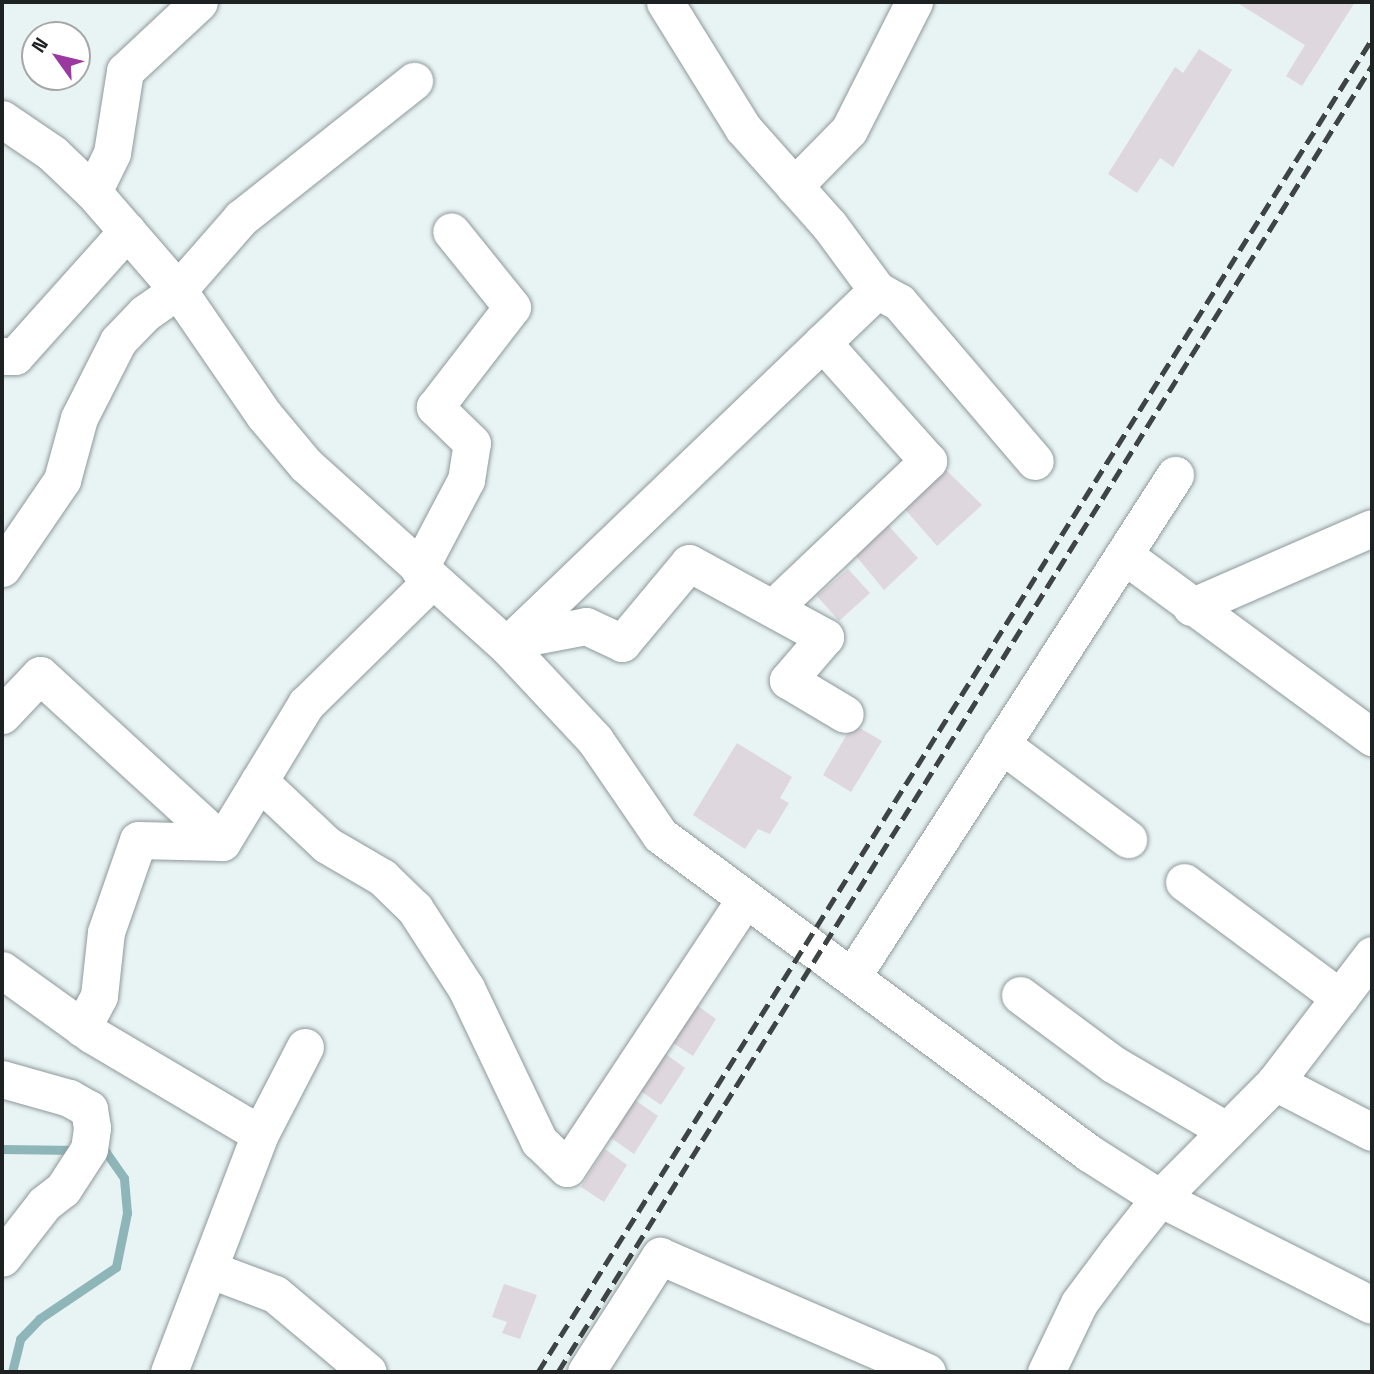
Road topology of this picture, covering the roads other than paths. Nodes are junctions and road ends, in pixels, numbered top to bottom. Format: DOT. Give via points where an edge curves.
graph roads {
  1 [pos="199,2"];
  2 [pos="665,2"];
  3 [pos="914,2"];
  4 [pos="414,80"];
  5 [pos="2,119"];
  6 [pos="794,186"];
  7 [pos="93,192"];
  8 [pos="127,231"];
  9 [pos="451,232"];
  10 [pos="178,290"];
  11 [pos="877,290"];
  12 [pos="822,342"];
  13 [pos="2,356"];
  14 [pos="1035,461"];
  15 [pos="1175,475"];
  16 [pos="1367,536"];
  17 [pos="7,550"];
  18 [pos="1124,555"];
  19 [pos="425,575"];
  20 [pos="1191,607"];
  21 [pos="773,608"];
  22 [pos="510,644"];
  23 [pos="845,714"];
  24 [pos="2,715"];
  25 [pos="1372,737"];
  26 [pos="1001,744"];
  27 [pos="260,781"];
  28 [pos="1128,839"];
  29 [pos="222,842"];
  30 [pos="1184,882"];
  31 [pos="745,899"];
  32 [pos="1372,955"];
  33 [pos="2,970"];
  34 [pos="853,975"];
  35 [pos="1020,995"];
  36 [pos="1340,998"];
  37 [pos="82,1028"];
  38 [pos="305,1048"];
  39 [pos="2,1079"];
  40 [pos="1276,1082"];
  41 [pos="1227,1131"];
  42 [pos="1372,1132"];
  43 [pos="260,1134"];
  44 [pos="1160,1198"];
  45 [pos="2,1258"];
  46 [pos="211,1270"];
  47 [pos="1372,1305"];
  48 [pos="169,1372"];
  49 [pos="368,1372"];
  50 [pos="586,1372"];
  51 [pos="928,1372"];
  52 [pos="1046,1372"];
  1 -- 7 [label="street" via="125,71 112,153"];
  2 -- 6 [label="street" via="743,128"];
  3 -- 6 [label="street" via="849,130"];
  4 -- 10 [label="street" via="241,218"];
  5 -- 7 [label="street" via="52,153"];
  6 -- 11 [label="street"];
  7 -- 8 [label="street"];
  8 -- 10 [label="street"];
  8 -- 13 [label="street" via="15,356"];
  9 -- 19 [label="street" via="512,307 435,407 472,443 466,480"];
  10 -- 17 [label="street" via="145,313 118,341 79,418 62,480"];
  10 -- 19 [label="street" via="264,415 306,465"];
  11 -- 12 [label="street"];
  11 -- 14 [label="street" via="899,302"];
  12 -- 21 [label="street" via="929,461"];
  12 -- 22 [label="street"];
  15 -- 18 [label="street"];
  16 -- 20 [label="street"];
  18 -- 20 [label="street"];
  18 -- 26 [label="street"];
  19 -- 22 [label="street"];
  19 -- 27 [label="street" via="306,704"];
  20 -- 25 [label="street"];
  21 -- 22 [label="street" via="689,563 622,643 586,626"];
  21 -- 23 [label="street" via="825,637 788,680"];
  22 -- 31 [label="street" via="595,740 660,835"];
  24 -- 29 [label="street" via="40,674"];
  26 -- 28 [label="street"];
  26 -- 34 [label="street"];
  27 -- 29 [label="street"];
  27 -- 31 [label="street" via="327,845 382,877 415,909 466,988 539,1140 566,1168"];
  29 -- 37 [label="street" via="138,841 106,932 99,996"];
  30 -- 36 [label="street"];
  31 -- 34 [label="street"];
  32 -- 36 [label="street"];
  33 -- 37 [label="street"];
  34 -- 44 [label="street" via="1089,1153"];
  35 -- 41 [label="street" via="1113,1064"];
  36 -- 40 [label="street"];
  37 -- 43 [label="street"];
  38 -- 43 [label="street"];
  39 -- 45 [label="street" via="89,1108 92,1128 89,1149 63,1189 44,1204"];
  40 -- 41 [label="street"];
  40 -- 42 [label="street"];
  41 -- 44 [label="street"];
  43 -- 46 [label="street"];
  44 -- 47 [label="street"];
  44 -- 52 [label="street" via="1080,1303"];
  46 -- 48 [label="street"];
  46 -- 49 [label="street" via="275,1294"];
  50 -- 51 [label="street" via="660,1256"];
}
